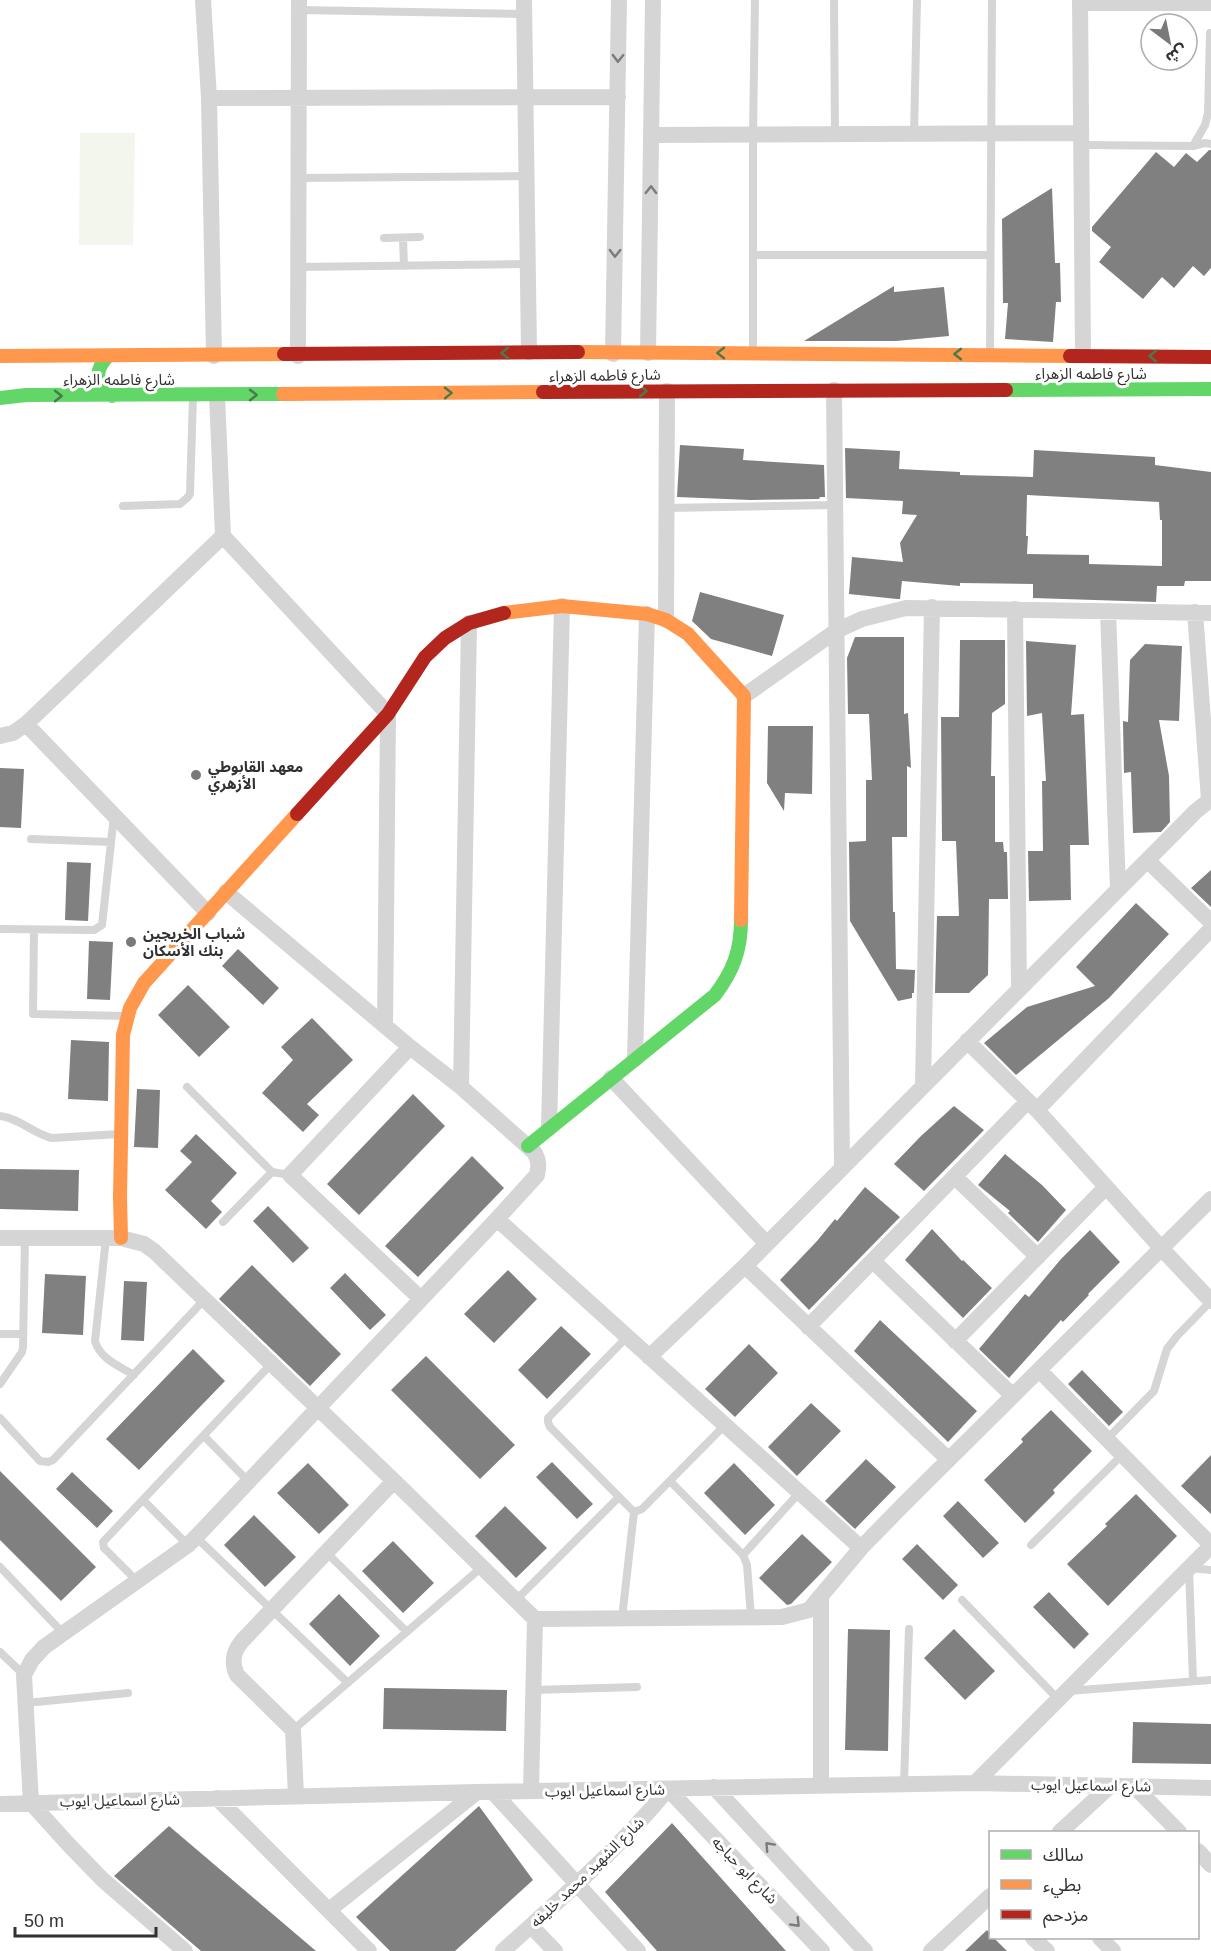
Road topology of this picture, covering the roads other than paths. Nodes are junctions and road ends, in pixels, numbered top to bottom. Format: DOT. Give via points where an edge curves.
graph roads {
  1 [pos="202,0"];
  2 [pos="619,0"];
  3 [pos="653,0"];
  4 [pos="755,0"];
  5 [pos="834,0"];
  6 [pos="917,0"];
  7 [pos="992,0"];
  8 [pos="1080,1"];
  9 [pos="1211,3"];
  10 [pos="299,5"];
  11 [pos="524,7"];
  12 [pos="1210,33"];
  13 [pos="526,97"];
  14 [pos="618,97"];
  15 [pos="208,98"];
  16 [pos="299,98"];
  17 [pos="1209,114"];
  18 [pos="914,134"];
  19 [pos="991,134"];
  20 [pos="651,135"];
  21 [pos="753,135"];
  22 [pos="835,135"];
  23 [pos="1081,139"];
  24 [pos="1211,144"];
  25 [pos="1193,146"];
  26 [pos="527,176"];
  27 [pos="299,178"];
  28 [pos="420,237"];
  29 [pos="384,238"];
  30 [pos="404,238"];
  31 [pos="753,255"];
  32 [pos="990,255"];
  33 [pos="528,264"];
  34 [pos="404,266"];
  35 [pos="298,267"];
  36 [pos="529,352"];
  37 [pos="753,353"];
  38 [pos="613,354"];
  39 [pos="648,354"];
  40 [pos="990,354"];
  41 [pos="1083,355"];
  42 [pos="0,356"];
  43 [pos="108,356"];
  44 [pos="214,356"];
  45 [pos="298,356"];
  46 [pos="28,357"];
  47 [pos="1211,357"];
  48 [pos="890,372"];
  49 [pos="1211,389"];
  50 [pos="834,390"];
  51 [pos="667,391"];
  52 [pos="26,395"];
  53 [pos="193,395"];
  54 [pos="217,395"];
  55 [pos="112,396"];
  56 [pos="0,398"];
  57 [pos="835,505"];
  58 [pos="123,506"];
  59 [pos="666,508"];
  60 [pos="223,536"];
  61 [pos="562,606"];
  62 [pos="932,607"];
  63 [pos="1015,609"];
  64 [pos="1108,611"];
  65 [pos="1203,613"];
  66 [pos="647,614"];
  67 [pos="666,620"];
  68 [pos="469,623"];
  69 [pos="836,632"];
  70 [pos="744,696"];
  71 [pos="388,714"];
  72 [pos="26,724"];
  73 [pos="0,736"];
  74 [pos="1210,799"];
  75 [pos="114,814"];
  76 [pos="31,839"];
  77 [pos="111,842"];
  78 [pos="1147,860"];
  79 [pos="1118,890"];
  80 [pos="226,892"];
  81 [pos="207,913"];
  82 [pos="1211,922"];
  83 [pos="0,929"];
  84 [pos="1211,929"];
  85 [pos="34,930"];
  86 [pos="1019,989"];
  87 [pos="126,1016"];
  88 [pos="385,1025"];
  89 [pos="967,1041"];
  90 [pos="410,1047"];
  91 [pos="635,1059"];
  92 [pos="611,1078"];
  93 [pos="923,1086"];
  94 [pos="187,1087"];
  95 [pos="461,1087"];
  96 [pos="1033,1106"];
  97 [pos="0,1116"];
  98 [pos="549,1128"];
  99 [pos="121,1134"];
  100 [pos="528,1146"];
  101 [pos="842,1168"];
  102 [pos="272,1172"];
  103 [pos="290,1175"];
  104 [pos="955,1177"];
  105 [pos="1106,1187"];
  106 [pos="1211,1200"];
  107 [pos="497,1220"];
  108 [pos="224,1222"];
  109 [pos="0,1238"];
  110 [pos="25,1238"];
  111 [pos="113,1238"];
  112 [pos="767,1244"];
  113 [pos="1162,1249"];
  114 [pos="1038,1257"];
  115 [pos="873,1261"];
  116 [pos="746,1266"];
  117 [pos="206,1299"];
  118 [pos="421,1299"];
  119 [pos="1211,1301"];
  120 [pos="808,1327"];
  121 [pos="0,1334"];
  122 [pos="23,1334"];
  123 [pos="627,1337"];
  124 [pos="955,1341"];
  125 [pos="649,1357"];
  126 [pos="272,1363"];
  127 [pos="1039,1370"];
  128 [pos="134,1375"];
  129 [pos="0,1384"];
  130 [pos="1012,1396"];
  131 [pos="319,1408"];
  132 [pos="0,1418"];
  133 [pos="725,1425"];
  134 [pos="204,1436"];
  135 [pos="1107,1439"];
  136 [pos="1122,1455"];
  137 [pos="948,1459"];
  138 [pos="394,1480"];
  139 [pos="670,1480"];
  140 [pos="249,1482"];
  141 [pos="800,1493"];
  142 [pos="619,1497"];
  143 [pos="142,1500"];
  144 [pos="634,1512"];
  145 [pos="192,1541"];
  146 [pos="1031,1545"];
  147 [pos="1211,1546"];
  148 [pos="861,1548"];
  149 [pos="326,1552"];
  150 [pos="743,1555"];
  151 [pos="0,1567"];
  152 [pos="482,1567"];
  153 [pos="1189,1568"];
  154 [pos="1211,1570"];
  155 [pos="137,1581"];
  156 [pos="821,1596"];
  157 [pos="516,1600"];
  158 [pos="962,1600"];
  159 [pos="272,1610"];
  160 [pos="751,1617"];
  161 [pos="622,1618"];
  162 [pos="535,1619"];
  163 [pos="909,1629"];
  164 [pos="407,1632"];
  165 [pos="63,1633"];
  166 [pos="0,1652"];
  167 [pos="24,1675"];
  168 [pos="1211,1680"];
  169 [pos="1193,1681"];
  170 [pos="348,1683"];
  171 [pos="637,1687"];
  172 [pos="533,1690"];
  173 [pos="128,1693"];
  174 [pos="1062,1695"];
  175 [pos="26,1703"];
  176 [pos="293,1730"];
  177 [pos="975,1783"];
  178 [pos="904,1784"];
  179 [pos="821,1786"];
  180 [pos="1110,1786"];
  181 [pos="1134,1786"];
  182 [pos="714,1787"];
  183 [pos="1211,1788"];
  184 [pos="668,1789"];
  185 [pos="531,1791"];
  186 [pos="485,1792"];
  187 [pos="296,1796"];
  188 [pos="217,1798"];
  189 [pos="31,1803"];
  190 [pos="0,1804"];
  191 [pos="1062,1831"];
  192 [pos="1177,1831"];
  193 [pos="1199,1853"];
  194 [pos="1211,1865"];
  195 [pos="577,1884"];
  196 [pos="989,1897"];
  197 [pos="329,1910"];
  198 [pos="531,1926"];
  199 [pos="1034,1939"];
  200 [pos="1101,1939"];
  201 [pos="185,1951"];
  202 [pos="369,1951"];
  203 [pos="503,1951"];
  204 [pos="555,1951"];
  205 [pos="638,1951"];
  206 [pos="822,1951"];
  207 [pos="865,1951"];
  208 [pos="931,1951"];
  209 [pos="1047,1951"];
  210 [pos="1113,1951"];
  1 -- 15 [label="street"];
  2 -- 14 [label="street, one-way"];
  3 -- 20 [label="street"];
  4 -- 21 [label="lane"];
  5 -- 22 [label="lane"];
  6 -- 18 [label="lane"];
  7 -- 19 [label="lane"];
  8 -- 9 [label="street"];
  8 -- 23 [label="street"];
  10 -- 11 [label="lane"];
  10 -- 16 [label="street"];
  11 -- 13 [label="street"];
  12 -- 17 [label="lane"];
  13 -- 14 [label="street"];
  13 -- 16 [label="street"];
  13 -- 26 [label="street"];
  14 -- 38 [label="street, one-way"];
  15 -- 16 [label="street"];
  15 -- 44 [label="street"];
  16 -- 27 [label="street"];
  17 -- 25 [label="lane"];
  18 -- 19 [label="street"];
  18 -- 22 [label="street"];
  19 -- 23 [label="street"];
  19 -- 32 [label="lane"];
  20 -- 21 [label="street"];
  39 -- 20 [label="street, one-way"];
  21 -- 22 [label="street"];
  21 -- 31 [label="lane"];
  23 -- 25 [label="lane"];
  23 -- 41 [label="street"];
  24 -- 25 [label="lane"];
  26 -- 27 [label="lane"];
  26 -- 33 [label="street"];
  27 -- 35 [label="street"];
  28 -- 30 [label="lane"];
  29 -- 30 [label="lane"];
  30 -- 34 [label="lane"];
  31 -- 32 [label="lane"];
  31 -- 37 [label="lane"];
  32 -- 40 [label="lane"];
  33 -- 34 [label="lane"];
  33 -- 36 [label="street"];
  34 -- 35 [label="lane"];
  35 -- 45 [label="street"];
  36 -- 38 [label="street, شارع فاطمه الزهراء"];
  36 -- 45 [label="street, شارع فاطمه الزهراء, one-way"];
  37 -- 39 [label="street, شارع فاطمه الزهراء, one-way"];
  37 -- 48 [label="street, شارع فاطمه الزهراء"];
  38 -- 39 [label="street, شارع فاطمه الزهراء"];
  40 -- 41 [label="street, شارع فاطمه الزهراء"];
  40 -- 48 [label="street, شارع فاطمه الزهراء, one-way"];
  47 -- 41 [label="street, شارع فاطمه الزهراء, one-way"];
  42 -- 46 [label="street, شارع فاطمه الزهراء"];
  43 -- 44 [label="street, شارع فاطمه الزهراء"];
  43 -- 46 [label="street, شارع فاطمه الزهراء"];
  43 -- 55 [label="street" via="101,362 98,380"];
  44 -- 45 [label="street, شارع فاطمه الزهراء"];
  46 -- 52 [label="street" via="35,376 33,388"];
  48 -- 49 [label="street, شارع فاطمه الزهراء"];
  48 -- 50 [label="street, شارع فاطمه الزهراء"];
  50 -- 51 [label="street, شارع فاطمه الزهراء"];
  50 -- 57 [label="street"];
  54 -- 51 [label="street, شارع فاطمه الزهراء, one-way"];
  51 -- 59 [label="street"];
  52 -- 55 [label="street, شارع فاطمه الزهراء, one-way"];
  52 -- 56 [label="street, شارع فاطمه الزهراء"];
  53 -- 54 [label="street, شارع فاطمه الزهراء"];
  53 -- 55 [label="street, شارع فاطمه الزهراء"];
  53 -- 58 [label="lane" via="188,498 180,504"];
  54 -- 60 [label="street"];
  57 -- 59 [label="lane"];
  57 -- 69 [label="street"];
  59 -- 67 [label="street"];
  60 -- 71 [label="street"];
  60 -- 72 [label="street"];
  61 -- 66 [label="street"];
  61 -- 68 [label="street" via="501,613"];
  61 -- 98 [label="street"];
  62 -- 63 [label="street"];
  62 -- 69 [label="street" via="882,613"];
  62 -- 93 [label="street"];
  63 -- 64 [label="street"];
  63 -- 86 [label="street"];
  64 -- 65 [label="street"];
  64 -- 79 [label="street"];
  65 -- 74 [label="street"];
  66 -- 67 [label="street"];
  66 -- 91 [label="street"];
  67 -- 70 [label="street" via="688,634"];
  68 -- 71 [label="street" via="425,657"];
  68 -- 95 [label="street"];
  69 -- 70 [label="street"];
  69 -- 101 [label="street"];
  70 -- 91 [label="street" via="741,941 736,960 715,995"];
  71 -- 80 [label="street"];
  71 -- 88 [label="street"];
  72 -- 73 [label="street"];
  72 -- 75 [label="street"];
  74 -- 78 [label="street"];
  75 -- 77 [label="lane"];
  75 -- 81 [label="street"];
  76 -- 77 [label="lane"];
  77 -- 85 [label="lane" via="102,925 94,930"];
  78 -- 79 [label="street"];
  78 -- 82 [label="street"];
  79 -- 86 [label="street"];
  80 -- 81 [label="street"];
  80 -- 88 [label="street"];
  81 -- 87 [label="street" via="144,983"];
  83 -- 85 [label="lane"];
  84 -- 96 [label="street"];
  85 -- 87 [label="lane" via="33,1014"];
  86 -- 89 [label="street"];
  87 -- 99 [label="street"];
  88 -- 90 [label="street"];
  89 -- 93 [label="street"];
  89 -- 96 [label="street"];
  90 -- 95 [label="street"];
  90 -- 103 [label="street"];
  91 -- 92 [label="street"];
  92 -- 98 [label="street"];
  92 -- 112 [label="street"];
  93 -- 101 [label="street"];
  94 -- 102 [label="lane"];
  95 -- 100 [label="street"];
  96 -- 104 [label="street"];
  96 -- 105 [label="street"];
  97 -- 99 [label="lane" via="52,1138"];
  98 -- 100 [label="street"];
  99 -- 111 [label="street" via="120,1197"];
  100 -- 107 [label="street" via="538,1159 537,1175"];
  101 -- 112 [label="street"];
  102 -- 103 [label="lane"];
  102 -- 108 [label="lane"];
  103 -- 118 [label="street"];
  104 -- 114 [label="street"];
  104 -- 115 [label="street"];
  105 -- 113 [label="street"];
  105 -- 114 [label="street"];
  106 -- 113 [label="street"];
  107 -- 118 [label="street"];
  107 -- 123 [label="street"];
  109 -- 110 [label="street"];
  110 -- 111 [label="street"];
  110 -- 122 [label="lane"];
  111 -- 117 [label="street" via="138,1242 154,1251"];
  111 -- 128 [label="lane" via="94,1341 103,1357"];
  112 -- 116 [label="street"];
  113 -- 119 [label="street"];
  113 -- 127 [label="street"];
  114 -- 124 [label="street"];
  115 -- 120 [label="street"];
  115 -- 124 [label="street"];
  116 -- 120 [label="street"];
  116 -- 125 [label="street"];
  117 -- 126 [label="street"];
  117 -- 128 [label="lane"];
  118 -- 131 [label="street"];
  119 -- 135 [label="lane" via="1167,1349 1154,1391"];
  120 -- 137 [label="street"];
  121 -- 122 [label="lane"];
  122 -- 129 [label="lane" via="22,1353"];
  123 -- 125 [label="street"];
  123 -- 142 [label="lane" via="548,1418 550,1427"];
  124 -- 130 [label="street"];
  125 -- 133 [label="street"];
  126 -- 131 [label="street"];
  126 -- 134 [label="lane"];
  127 -- 130 [label="street"];
  127 -- 135 [label="street"];
  128 -- 132 [label="lane" via="48,1462 40,1461"];
  130 -- 137 [label="street"];
  131 -- 138 [label="street"];
  131 -- 140 [label="street"];
  133 -- 139 [label="lane"];
  133 -- 141 [label="street"];
  134 -- 140 [label="lane"];
  134 -- 143 [label="lane"];
  135 -- 136 [label="street"];
  136 -- 146 [label="lane"];
  136 -- 147 [label="street"];
  137 -- 148 [label="street"];
  138 -- 149 [label="street"];
  138 -- 152 [label="street"];
  139 -- 144 [label="lane" via="642,1509"];
  139 -- 150 [label="lane"];
  140 -- 145 [label="street"];
  141 -- 148 [label="street"];
  141 -- 150 [label="lane"];
  142 -- 144 [label="lane"];
  142 -- 157 [label="lane"];
  143 -- 145 [label="lane"];
  143 -- 155 [label="lane" via="103,1542"];
  144 -- 161 [label="lane"];
  145 -- 155 [label="street"];
  145 -- 159 [label="lane"];
  147 -- 153 [label="street"];
  148 -- 156 [label="street"];
  149 -- 159 [label="street"];
  149 -- 164 [label="lane"];
  150 -- 160 [label="lane"];
  151 -- 165 [label="lane"];
  152 -- 157 [label="street"];
  152 -- 164 [label="lane"];
  153 -- 154 [label="lane"];
  153 -- 169 [label="lane"];
  153 -- 174 [label="street"];
  155 -- 165 [label="street"];
  156 -- 160 [label="street" via="809,1610 794,1615"];
  156 -- 179 [label="street"];
  157 -- 162 [label="street"];
  158 -- 174 [label="lane"];
  159 -- 170 [label="lane"];
  159 -- 176 [label="street" via="236,1648 233,1666 237,1675"];
  160 -- 161 [label="street"];
  161 -- 162 [label="street"];
  162 -- 172 [label="street"];
  163 -- 178 [label="lane"];
  164 -- 170 [label="lane"];
  165 -- 167 [label="street" via="37,1653"];
  166 -- 167 [label="lane"];
  167 -- 175 [label="street"];
  168 -- 169 [label="lane"];
  169 -- 174 [label="lane"];
  170 -- 176 [label="lane"];
  171 -- 172 [label="lane"];
  172 -- 185 [label="street"];
  173 -- 175 [label="lane"];
  174 -- 177 [label="street"];
  175 -- 189 [label="street"];
  176 -- 187 [label="street"];
  177 -- 178 [label="street, شارع اسماعيل ايوب"];
  177 -- 180 [label="street, شارع اسماعيل ايوب"];
  178 -- 179 [label="street, شارع اسماعيل ايوب"];
  179 -- 182 [label="street, شارع اسماعيل ايوب"];
  180 -- 181 [label="street, شارع اسماعيل ايوب"];
  180 -- 191 [label="street"];
  181 -- 183 [label="street, شارع اسماعيل ايوب"];
  181 -- 192 [label="street"];
  182 -- 184 [label="street, شارع اسماعيل ايوب"];
  207 -- 182 [label="street, one-way"];
  184 -- 185 [label="street, شارع اسماعيل ايوب"];
  184 -- 195 [label="street, شارع الشهيد محمد خليفه"];
  184 -- 206 [label="street, شارع ابو حباجه, one-way"];
  185 -- 186 [label="street, شارع اسماعيل ايوب"];
  186 -- 187 [label="street, شارع اسماعيل ايوب"];
  186 -- 195 [label="street"];
  186 -- 197 [label="street"];
  187 -- 188 [label="street, شارع اسماعيل ايوب"];
  188 -- 189 [label="street, شارع اسماعيل ايوب"];
  188 -- 197 [label="street"];
  189 -- 190 [label="street, شارع اسماعيل ايوب"];
  189 -- 201 [label="street" via="103,1880"];
  193 -- 194 [label="street"];
  195 -- 198 [label="street, شارع الشهيد محمد خليفه"];
  195 -- 205 [label="street"];
  196 -- 208 [label="street"];
  197 -- 202 [label="street"];
  198 -- 203 [label="street, شارع الشهيد محمد خليفه"];
  198 -- 204 [label="street"];
  199 -- 209 [label="street"];
  200 -- 210 [label="street"];
}
